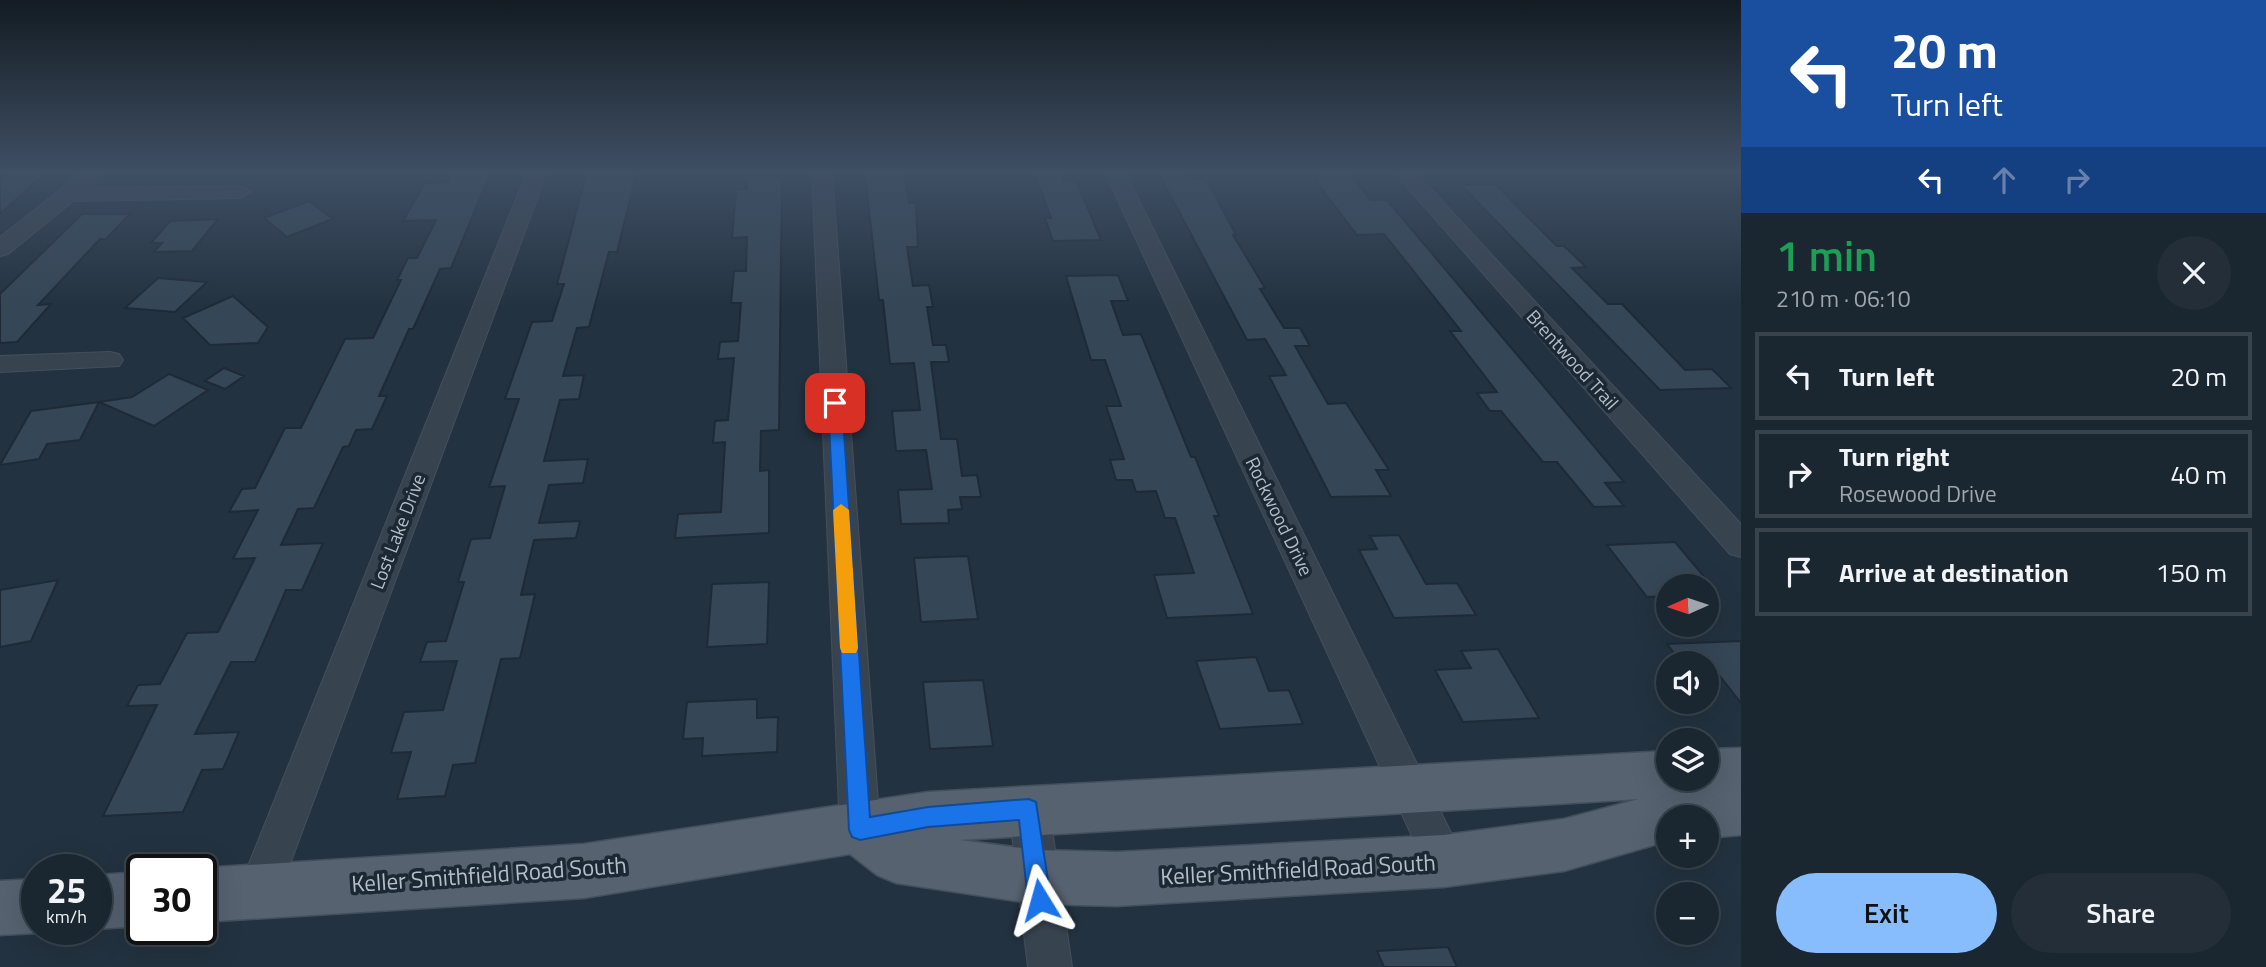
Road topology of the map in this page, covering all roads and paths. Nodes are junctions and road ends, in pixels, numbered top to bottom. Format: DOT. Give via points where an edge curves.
graph roads {
  1 [pos="37,217"];
  2 [pos="520,217"];
  3 [pos="825,217"];
  4 [pos="1137,217"];
  5 [pos="1445,217"];
  6 [pos="0,249"];
  7 [pos="110,360"];
  8 [pos="0,364"];
  9 [pos="1741,545"];
  10 [pos="1741,771"];
  11 [pos="1719,772"];
  12 [pos="1656,775"];
  13 [pos="1411,788"];
  14 [pos="1029,809"];
  15 [pos="1741,811"];
  16 [pos="860,830"];
  17 [pos="1444,861"];
  18 [pos="1036,877"];
  19 [pos="259,891"];
  20 [pos="217,894"];
  21 [pos="21,907"];
  22 [pos="0,908"];
  23 [pos="1050,967"];
  1 -- 6 [label="street"];
  2 -- 19 [label="street, Lost Lake Drive"];
  3 -- 16 [label="street"];
  4 -- 13 [label="street, Rockwood Drive"];
  5 -- 9 [label="street, Brentwood Trail"];
  7 -- 8 [label="street"];
  10 -- 11 [label="main road"];
  12 -- 13 [label="main road, Keller Smithfield Road South"];
  13 -- 14 [label="main road, Keller Smithfield Road South"];
  13 -- 17 [label="street, Rockwood Drive"];
  14 -- 16 [label="main road, Keller Smithfield Road South" via="928,817"];
  14 -- 18 [label="street"];
  15 -- 17 [label="main road, Keller Smithfield Road South" via="1663,817 1564,845"];
  16 -- 18 [label="main road, Keller Smithfield Road South" via="896,857"];
  16 -- 19 [label="main road, Keller Smithfield Road South" via="584,871"];
  17 -- 18 [label="main road, Keller Smithfield Road South" via="1117,879"];
  18 -- 23 [label="street"];
  19 -- 20 [label="main road, Keller Smithfield Road South"];
  21 -- 22 [label="main road"];
}
